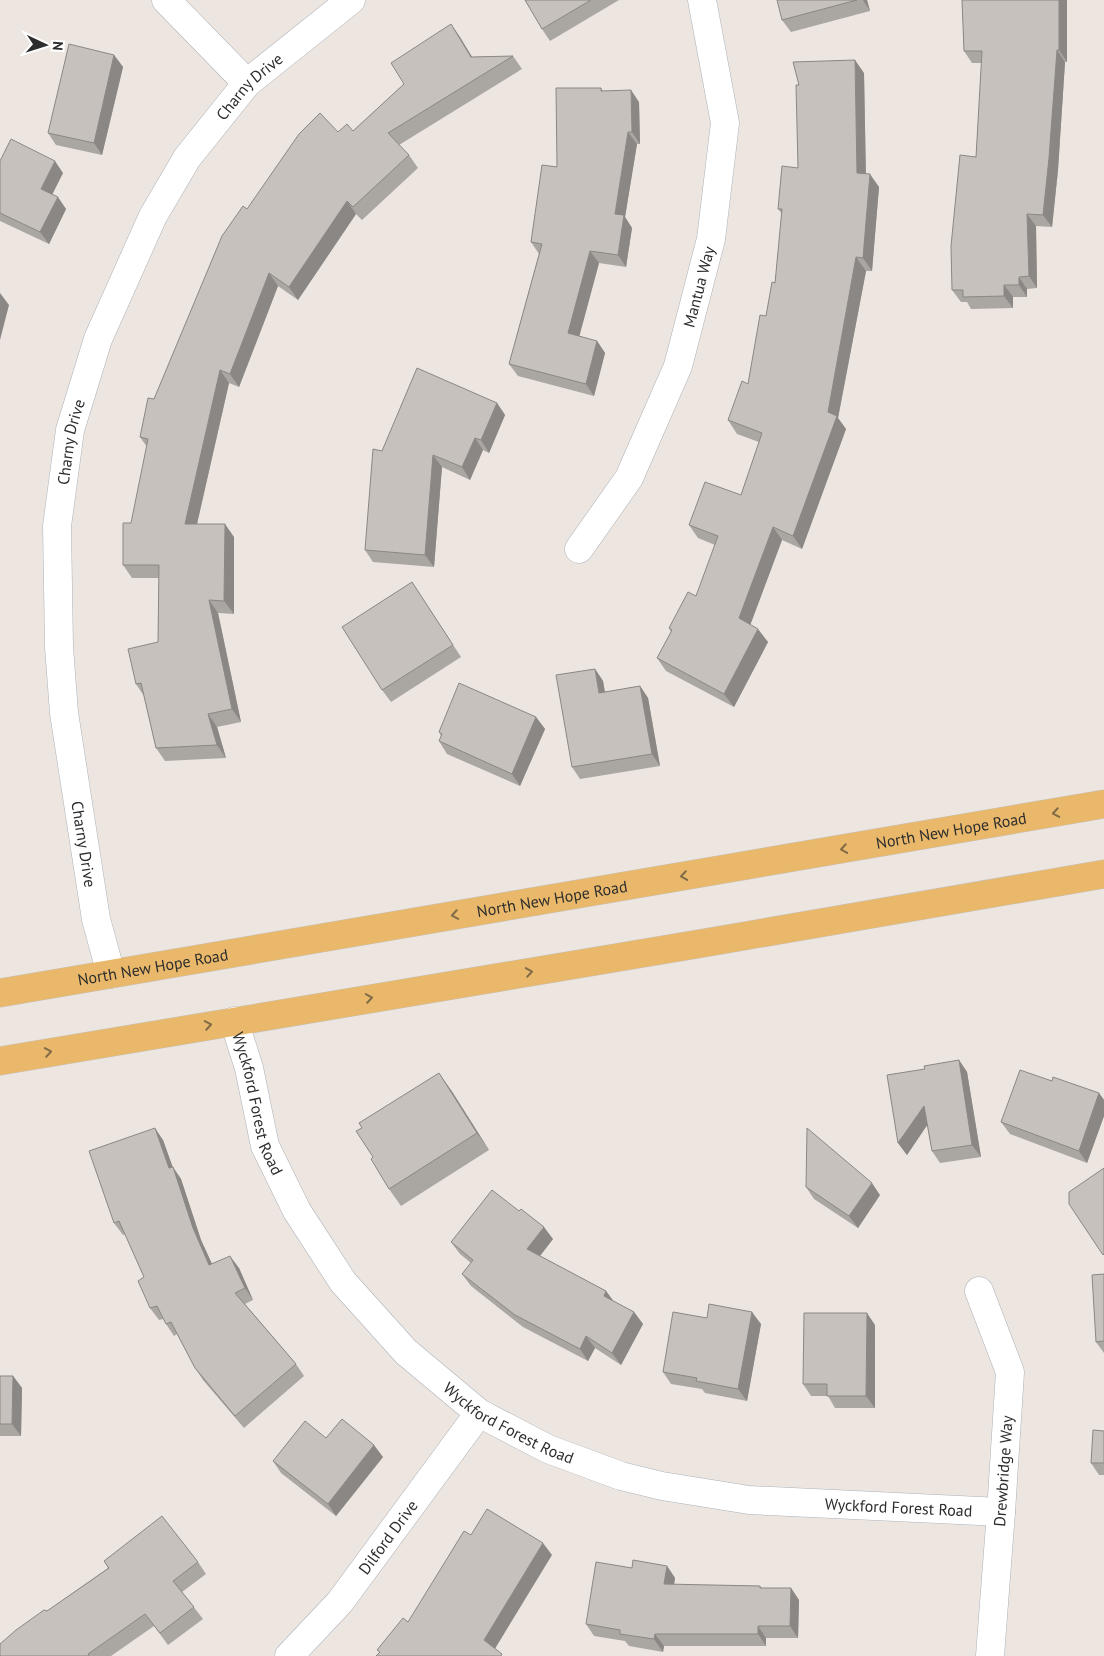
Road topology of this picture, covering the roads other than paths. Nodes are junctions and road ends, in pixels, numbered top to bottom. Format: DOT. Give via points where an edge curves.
graph roads {
  1 [pos="166,0"];
  2 [pos="351,0"];
  3 [pos="702,0"];
  4 [pos="247,82"];
  5 [pos="579,549"];
  6 [pos="1104,804"];
  7 [pos="1104,874"];
  8 [pos="111,974"];
  9 [pos="0,993"];
  10 [pos="234,1021"];
  11 [pos="0,1061"];
  12 [pos="979,1291"];
  13 [pos="479,1413"];
  14 [pos="1001,1512"];
  15 [pos="289,1656"];
  16 [pos="990,1656"];
  1 -- 4 [label="street"];
  2 -- 4 [label="street, Charny Drive"];
  3 -- 5 [label="street, Mantua Way" via="724,123 711,239 678,366 629,478"];
  4 -- 8 [label="street, Charny Drive" via="187,158 153,216 98,339 70,430 57,526 59,647 64,713 96,918"];
  6 -- 8 [label="main road, North New Hope Road, one-way"];
  10 -- 7 [label="main road, one-way"];
  8 -- 9 [label="main road, North New Hope Road"];
  11 -- 10 [label="main road, one-way"];
  10 -- 13 [label="street, Wyckford Forest Road" via="249,1068 265,1146 297,1211 343,1282 406,1352"];
  12 -- 14 [label="street, Drewbridge Way" via="1010,1372"];
  13 -- 14 [label="street, Wyckford Forest Road" via="548,1449 621,1476 662,1486 749,1500"];
  13 -- 15 [label="street, Dilford Drive" via="340,1602"];
  14 -- 16 [label="street, Drewbridge Way"];
}
